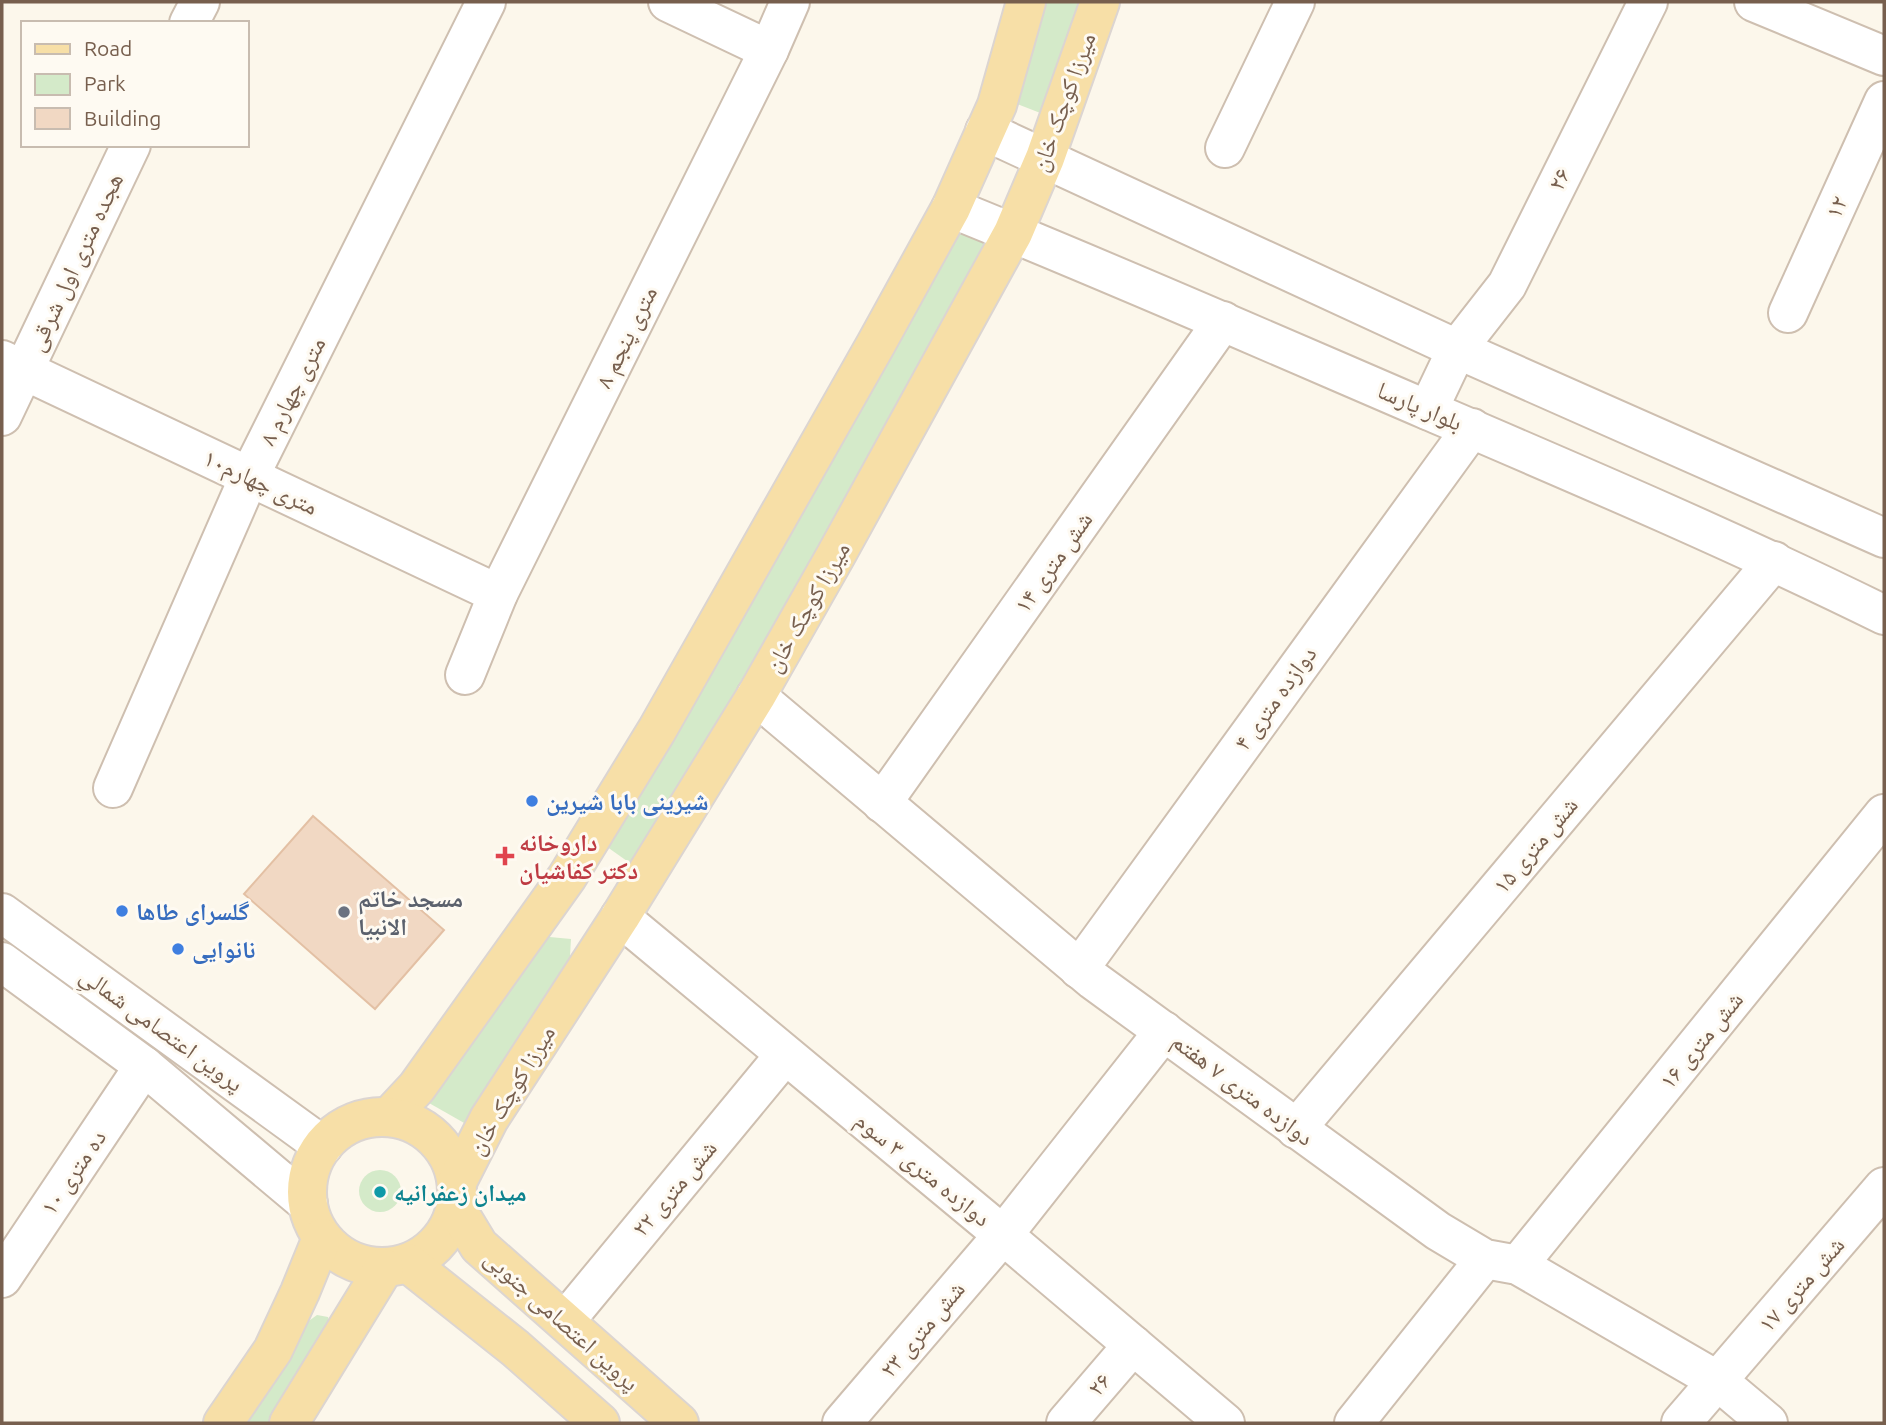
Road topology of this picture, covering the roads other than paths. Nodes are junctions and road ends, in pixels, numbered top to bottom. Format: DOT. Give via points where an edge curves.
graph roads {
  1 [pos="187,2"];
  2 [pos="200,2"];
  3 [pos="486,2"];
  4 [pos="668,2"];
  5 [pos="790,2"];
  6 [pos="1026,2"];
  7 [pos="1100,2"];
  8 [pos="1295,2"];
  9 [pos="1648,2"];
  10 [pos="1754,2"];
  11 [pos="182,21"];
  12 [pos="191,21"];
  13 [pos="769,50"];
  14 [pos="1884,56"];
  15 [pos="1884,101"];
  16 [pos="985,131"];
  17 [pos="130,147"];
  18 [pos="1225,148"];
  19 [pos="1045,158"];
  20 [pos="951,208"];
  21 [pos="1013,233"];
  22 [pos="1788,313"];
  23 [pos="1223,321"];
  24 [pos="1457,349"];
  25 [pos="13,365"];
  26 [pos="1428,410"];
  27 [pos="2,416"];
  28 [pos="1472,428"];
  29 [pos="249,477"];
  30 [pos="1884,538"];
  31 [pos="1774,561"];
  32 [pos="498,594"];
  33 [pos="1884,615"];
  34 [pos="465,675"];
  35 [pos="756,696"];
  36 [pos="113,788"];
  37 [pos="882,803"];
  38 [pos="1884,814"];
  39 [pos="2,913"];
  40 [pos="620,917"];
  41 [pos="2,962"];
  42 [pos="1079,969"];
  43 [pos="1164,1031"];
  44 [pos="784,1056"];
  45 [pos="144,1066"];
  46 [pos="389,1117"];
  47 [pos="1296,1129"];
  48 [pos="323,1146"];
  49 [pos="1884,1186"];
  50 [pos="456,1195"];
  51 [pos="315,1221"];
  52 [pos="1003,1235"];
  53 [pos="1502,1262"];
  54 [pos="396,1266"];
  55 [pos="2,1278"];
  56 [pos="565,1321"];
  57 [pos="1133,1345"];
  58 [pos="1717,1381"];
  59 [pos="223,1423"];
  60 [pos="289,1423"];
  61 [pos="600,1423"];
  62 [pos="679,1423"];
  63 [pos="842,1423"];
  64 [pos="1066,1423"];
  65 [pos="1225,1423"];
  66 [pos="1354,1423"];
  67 [pos="1681,1423"];
  68 [pos="1768,1423"];
  1 -- 11 [label="street"];
  2 -- 12 [label="street"];
  3 -- 29 [label="street, ۸ متری چهارم"];
  4 -- 13 [label="street"];
  5 -- 13 [label="street, ۸ متری پنجم"];
  6 -- 16 [label="main road" via="997,105"];
  7 -- 19 [label="main road, میرزا کوچک خان"];
  8 -- 18 [label="street"];
  9 -- 24 [label="street, ۲۶" via="1507,285"];
  10 -- 14 [label="street"];
  13 -- 32 [label="street, ۸ متری پنجم"];
  15 -- 22 [label="street, ۱۲"];
  16 -- 19 [label="street"];
  16 -- 20 [label="main road"];
  17 -- 25 [label="street, هجده متری اول شرقی"];
  19 -- 21 [label="main road, میرزا کوچک خان"];
  19 -- 24 [label="street"];
  20 -- 21 [label="street, بلوار پارسا"];
  20 -- 46 [label="main road" via="657,730 567,877 417,1087"];
  21 -- 23 [label="street, بلوار پارسا"];
  21 -- 35 [label="main road, میرزا کوچک خان"];
  23 -- 26 [label="street, بلوار پارسا"];
  23 -- 37 [label="street, شش متری ۱۴"];
  24 -- 26 [label="street, ۲۶"];
  24 -- 30 [label="street"];
  25 -- 27 [label="street, هجده متری اول شرقی"];
  25 -- 29 [label="street, ۱۰متری چهارم"];
  26 -- 28 [label="street, بلوار پارسا"];
  28 -- 31 [label="street, بلوار پارسا"];
  28 -- 42 [label="street, دوازده متری ۴"];
  29 -- 32 [label="street, ۱۰متری چهارم"];
  29 -- 36 [label="street, ۸ متری چهارم"];
  31 -- 33 [label="street, بلوار پارسا"];
  31 -- 47 [label="street, شش متری ۱۵"];
  32 -- 34 [label="street, ۸ متری پنجم"];
  35 -- 37 [label="street, دوازده متری ۷ هفتم"];
  35 -- 40 [label="main road, میرزا کوچک خان"];
  37 -- 42 [label="street, دوازده متری ۷ هفتم"];
  38 -- 53 [label="street, شش متری ۱۶"];
  39 -- 48 [label="street, پروین اعتصامی شمالیِ"];
  40 -- 44 [label="street, دوازده متری ۳ سوم"];
  40 -- 50 [label="main road, میرزا کوچک خان" via="489,1119"];
  41 -- 45 [label="street, پروین اعتصامی شمالیِ"];
  42 -- 43 [label="street, دوازده متری ۷ هفتم"];
  43 -- 47 [label="street, دوازده متری ۷ هفتم"];
  43 -- 52 [label="street, شش متری ۲۳"];
  44 -- 52 [label="street, دوازده متری ۳ سوم"];
  44 -- 56 [label="street, شش متری ۲۲"];
  45 -- 51 [label="street, پروین اعتصامی شمالیِ"];
  45 -- 55 [label="street, ده متری ۱۰"];
  46 -- 48 [label="main road" via="364,1119 341,1129"];
  46 -- 50 [label="main road" via="414,1124 434,1138 450,1158"];
  47 -- 53 [label="street, دوازده متری ۷ هفتم" via="1438,1231"];
  48 -- 51 [label="main road" via="308,1184"];
  49 -- 58 [label="street, شش متری ۱۷"];
  50 -- 54 [label="main road" via="447,1232 429,1251"];
  50 -- 56 [label="main road, پروین اعتصامی جنوبی" via="479,1246"];
  51 -- 54 [label="main road" via="339,1254 361,1265"];
  51 -- 59 [label="main road" via="300,1292 273,1350"];
  52 -- 57 [label="street, دوازده متری ۳ سوم"];
  52 -- 63 [label="street, شش متری ۲۳"];
  53 -- 58 [label="street, دوازده متری ۷ هفتم"];
  53 -- 66 [label="street, شش متری ۱۶"];
  54 -- 60 [label="main road"];
  54 -- 61 [label="main road" via="515,1348"];
  56 -- 62 [label="main road, پروین اعتصامی جنوبی"];
  57 -- 64 [label="street, ۲۶"];
  57 -- 65 [label="street, دوازده متری ۳ سوم"];
  58 -- 67 [label="street, شش متری ۱۷"];
  58 -- 68 [label="street, دوازده متری ۷ هفتم"];
}
